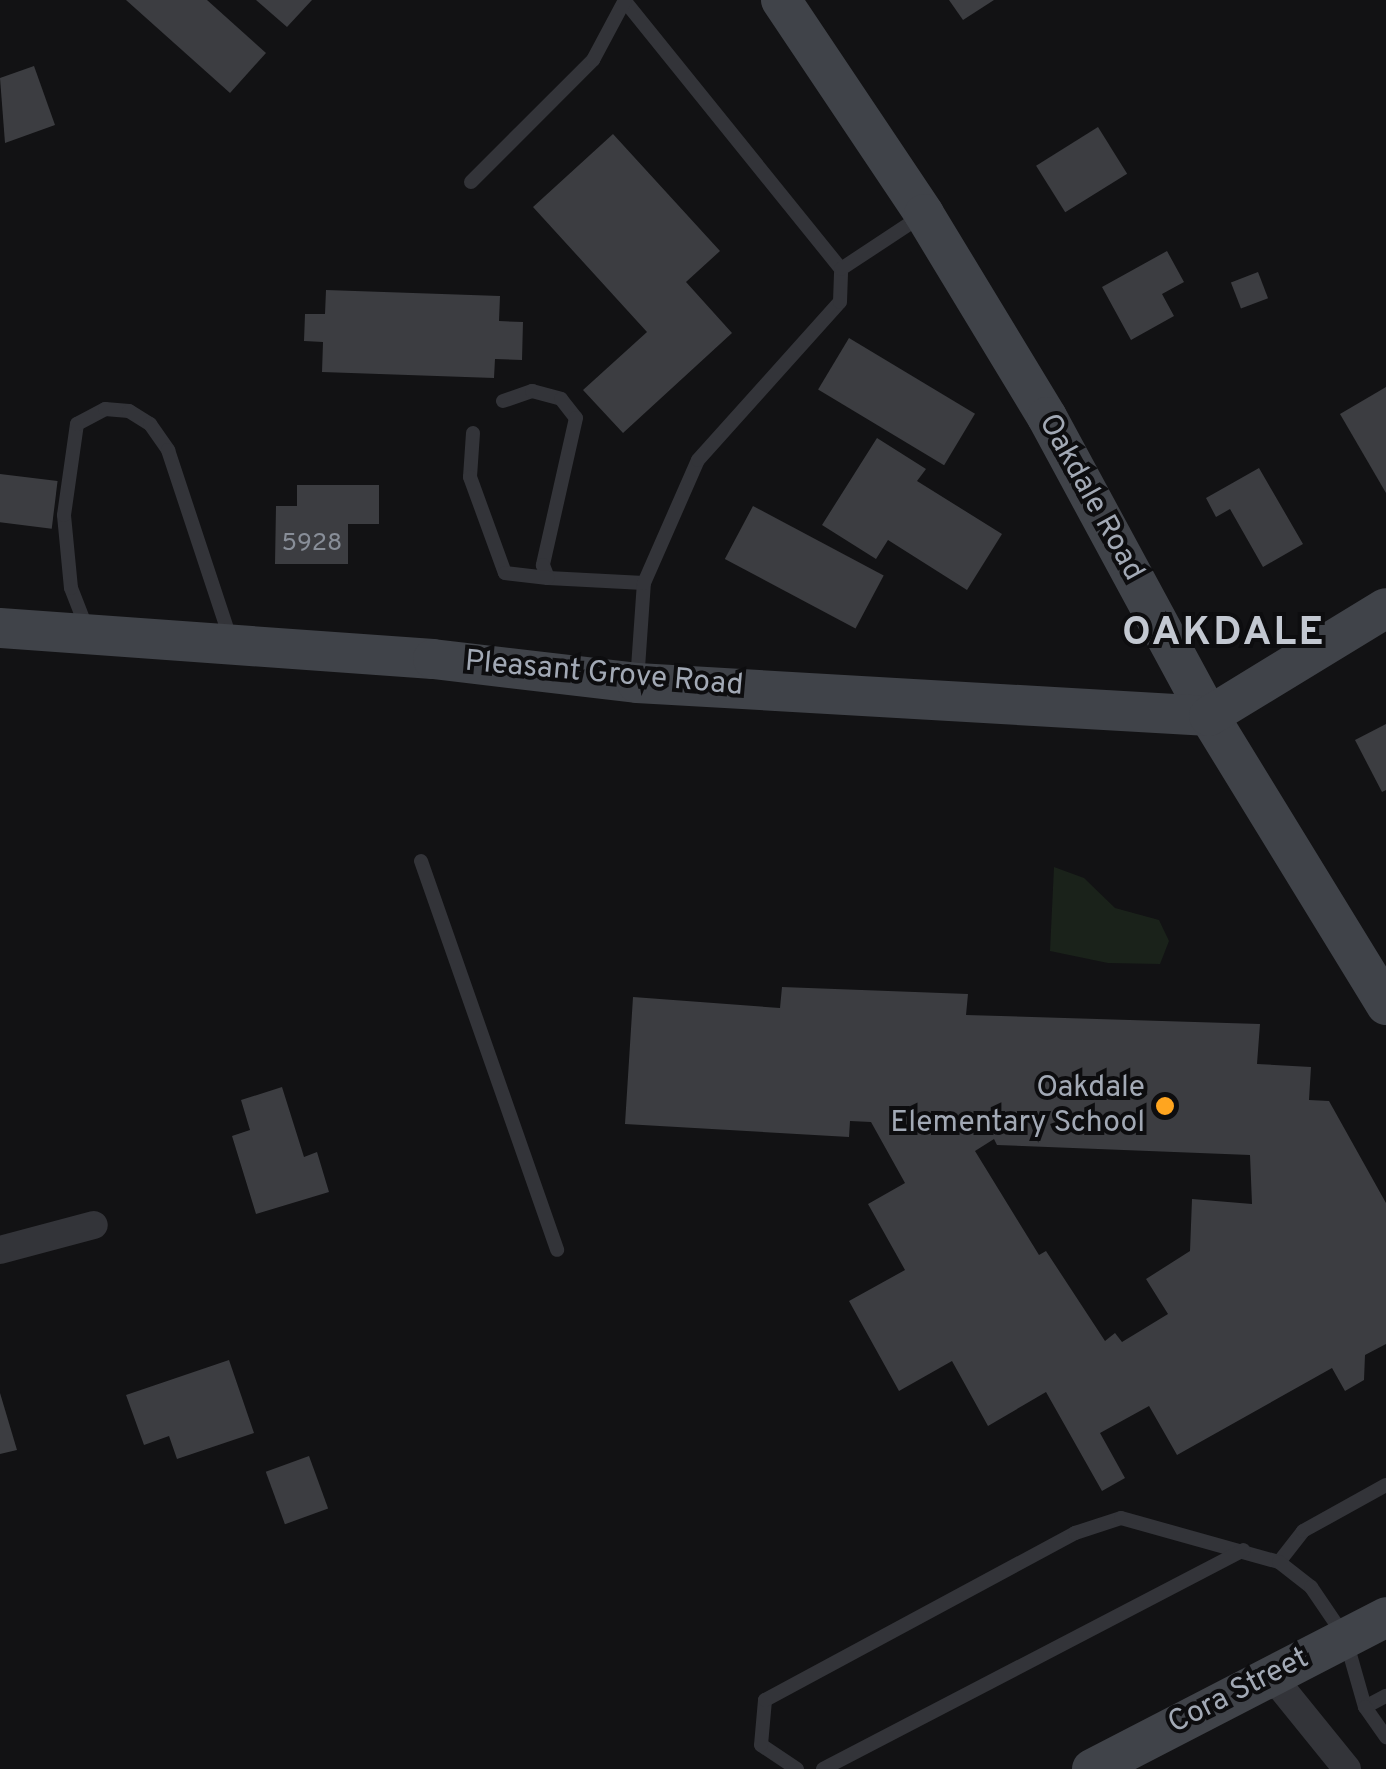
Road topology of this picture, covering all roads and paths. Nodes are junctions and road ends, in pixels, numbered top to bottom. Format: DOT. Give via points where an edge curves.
graph roads {
  1 [pos="624,0"];
  2 [pos="780,0"];
  3 [pos="471,182"];
  4 [pos="924,214"];
  5 [pos="842,269"];
  6 [pos="503,401"];
  7 [pos="473,433"];
  8 [pos="548,578"];
  9 [pos="644,583"];
  10 [pos="1386,608"];
  11 [pos="0,628"];
  12 [pos="89,635"];
  13 [pos="233,645"];
  14 [pos="637,683"];
  15 [pos="1208,716"];
  16 [pos="420,861"];
  17 [pos="1386,1006"];
  18 [pos="94,1226"];
  19 [pos="0,1250"];
  20 [pos="558,1250"];
  21 [pos="1386,1484"];
  22 [pos="1243,1550"];
  23 [pos="1278,1562"];
  24 [pos="1386,1616"];
  25 [pos="1345,1637"];
  26 [pos="1272,1675"];
  27 [pos="1386,1696"];
  28 [pos="1365,1707"];
  29 [pos="1386,1737"];
  30 [pos="797,1769"];
  31 [pos="823,1769"];
  32 [pos="1092,1769"];
  33 [pos="1347,1769"];
  1 -- 3 [label="lane" via="593,60"];
  1 -- 5 [label="lane"];
  2 -- 4 [label="street, Oakdale Road"];
  4 -- 5 [label="lane"];
  4 -- 15 [label="street, Oakdale Road" via="1047,417"];
  5 -- 9 [label="lane" via="840,302 698,460"];
  6 -- 8 [label="lane" via="532,391 561,399 576,418 543,565"];
  7 -- 8 [label="lane" via="470,476 504,574"];
  8 -- 9 [label="lane"];
  9 -- 14 [label="lane"];
  10 -- 15 [label="street"];
  11 -- 12 [label="street, Pleasant Grove Road"];
  12 -- 13 [label="street, Pleasant Grove Road"];
  12 -- 13 [label="lane" via="69,570 64,515 70,442 88,414 118,410 150,424 168,450"];
  13 -- 14 [label="street, Pleasant Grove Road"];
  14 -- 15 [label="street, Pleasant Grove Road"];
  15 -- 17 [label="street, Oakdale Road"];
  16 -- 20 [label="lane"];
  18 -- 19 [label="street"];
  21 -- 23 [label="lane" via="1302,1531"];
  22 -- 23 [label="lane"];
  22 -- 30 [label="lane" via="1121,1518 1075,1533 764,1700 762,1746"];
  22 -- 31 [label="lane"];
  23 -- 25 [label="lane" via="1310,1587"];
  24 -- 25 [label="street, Cora Street"];
  25 -- 26 [label="street, Cora Street"];
  25 -- 28 [label="lane"];
  26 -- 32 [label="street, Cora Street"];
  26 -- 33 [label="street"];
  27 -- 28 [label="lane"];
  28 -- 29 [label="lane"];
}
